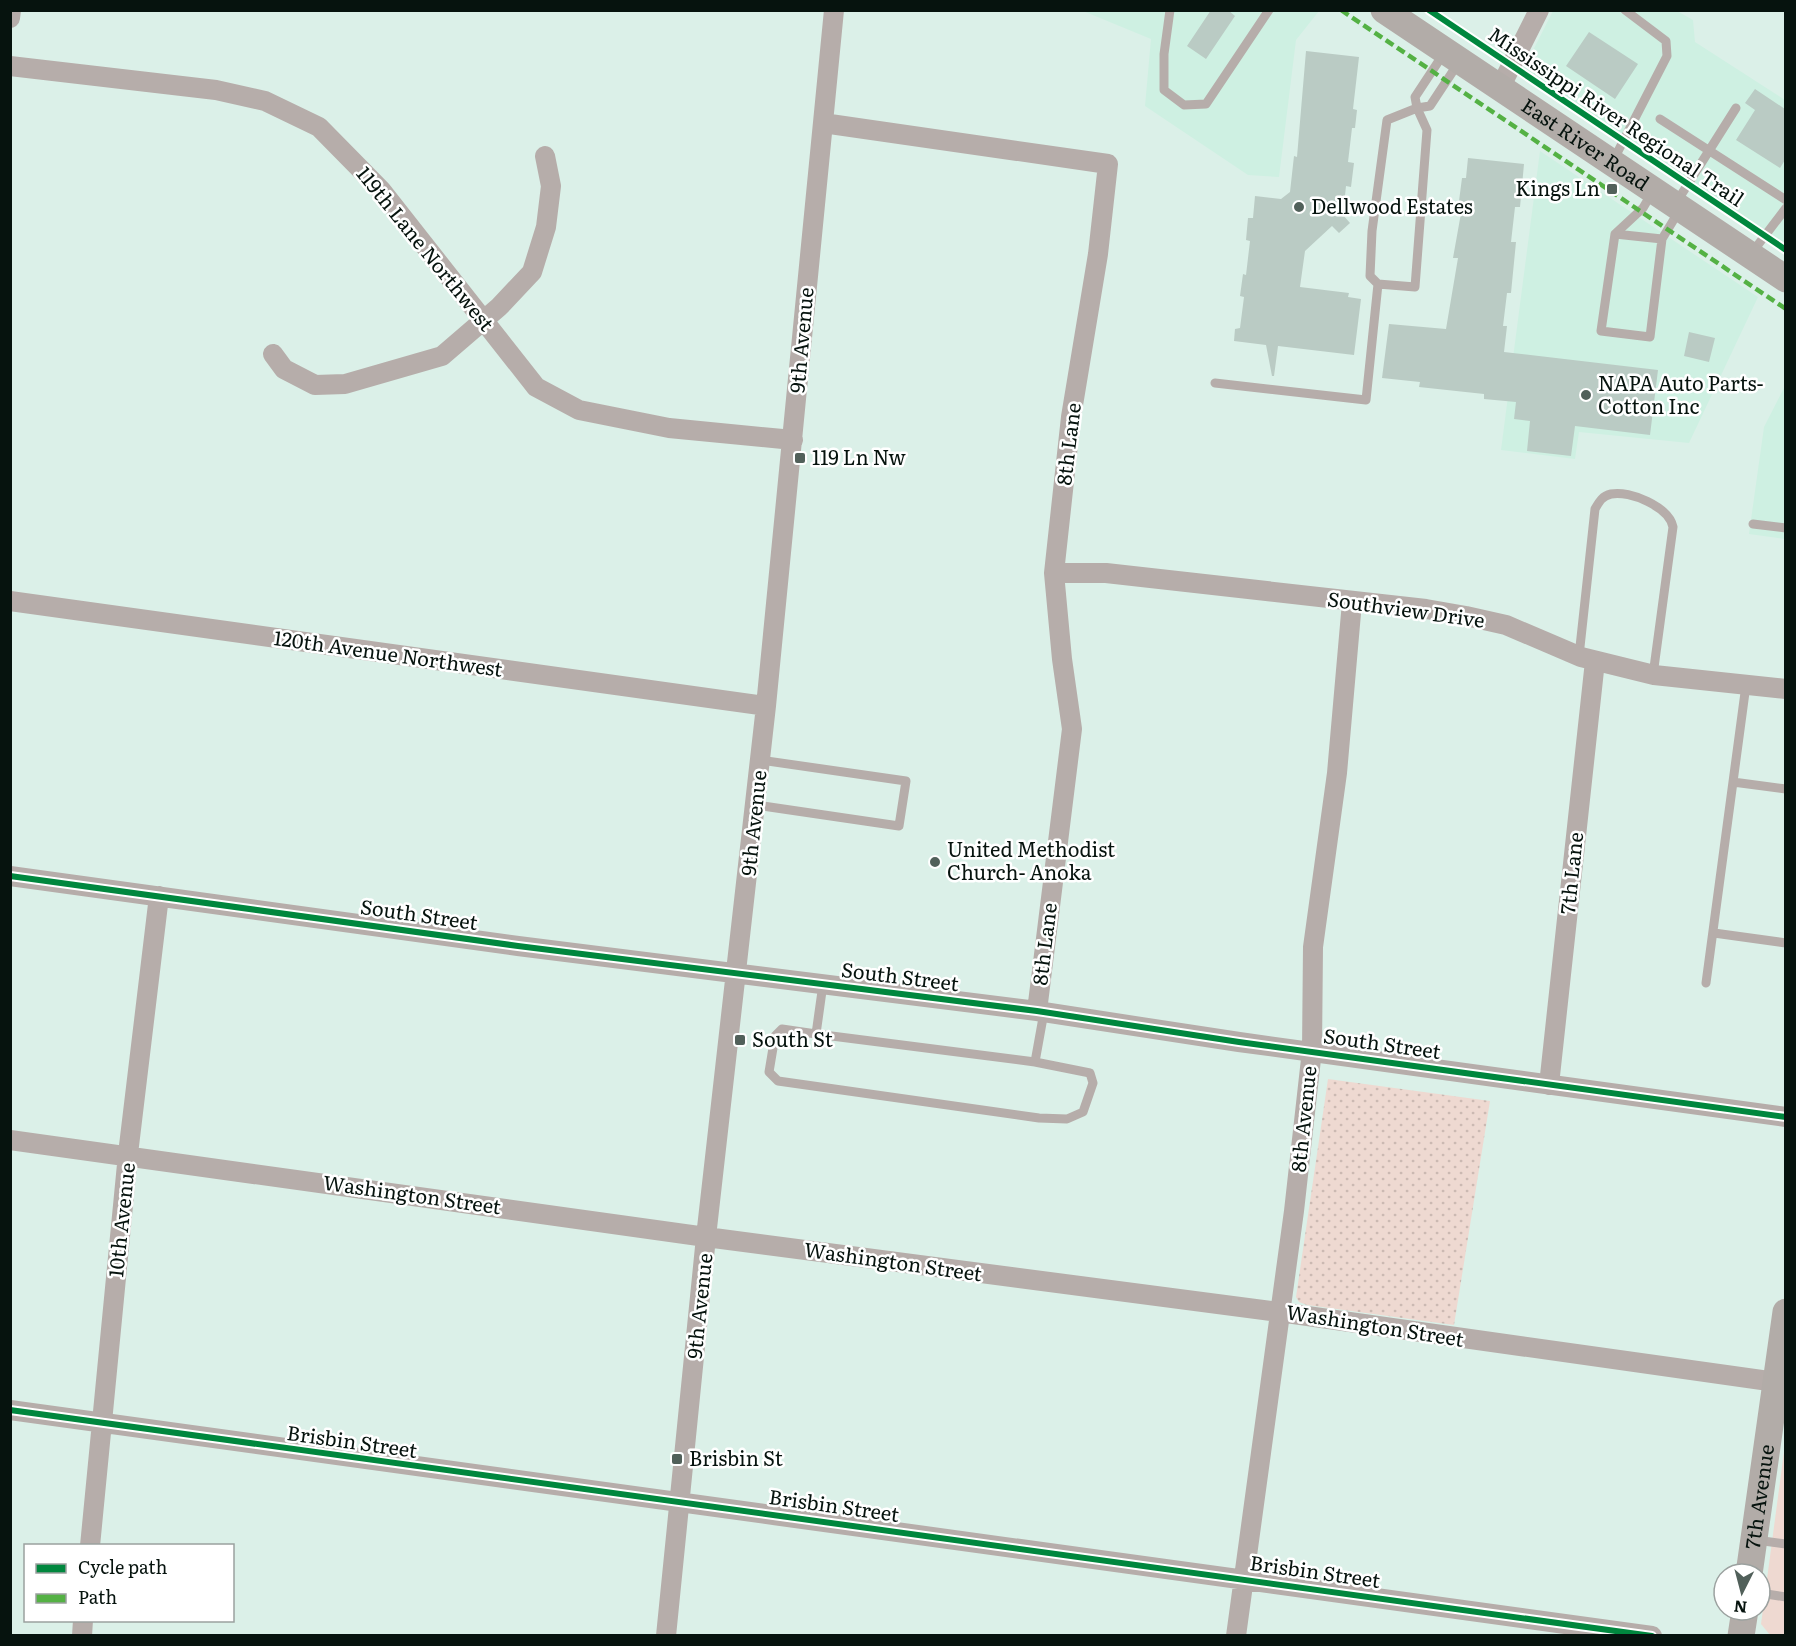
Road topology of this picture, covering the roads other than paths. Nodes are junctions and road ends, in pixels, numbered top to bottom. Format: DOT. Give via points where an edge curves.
graph roads {
  1 [pos="11,10"];
  2 [pos="834,10"];
  3 [pos="1170,10"];
  4 [pos="1269,10"];
  5 [pos="1539,10"];
  6 [pos="1625,10"];
  7 [pos="1385,11"];
  8 [pos="10,18"];
  9 [pos="1453,56"];
  10 [pos="10,66"];
  11 [pos="1500,88"];
  12 [pos="1417,108"];
  13 [pos="1736,108"];
  14 [pos="1660,119"];
  15 [pos="823,123"];
  16 [pos="1709,151"];
  17 [pos="545,156"];
  18 [pos="1612,163"];
  19 [pos="1785,200"];
  20 [pos="1669,202"];
  21 [pos="1785,208"];
  22 [pos="1615,234"];
  23 [pos="1662,239"];
  24 [pos="1750,256"];
  25 [pos="1784,277"];
  26 [pos="1378,284"];
  27 [pos="483,320"];
  28 [pos="273,354"];
  29 [pos="1215,383"];
  30 [pos="793,440"];
  31 [pos="1753,524"];
  32 [pos="1785,528"];
  33 [pos="1054,573"];
  34 [pos="10,601"];
  35 [pos="1352,602"];
  36 [pos="1587,658"];
  37 [pos="1653,675"];
  38 [pos="1746,685"];
  39 [pos="1785,689"];
  40 [pos="766,706"];
  41 [pos="760,760"];
  42 [pos="1733,782"];
  43 [pos="1785,789"];
  44 [pos="756,805"];
  45 [pos="10,876"];
  46 [pos="159,896"];
  47 [pos="1714,933"];
  48 [pos="1785,943"];
  49 [pos="737,973"];
  50 [pos="1706,983"];
  51 [pos="823,984"];
  52 [pos="1040,1012"];
  53 [pos="816,1034"];
  54 [pos="1312,1050"];
  55 [pos="1035,1062"];
  56 [pos="1549,1085"];
  57 [pos="1785,1118"];
  58 [pos="10,1140"];
  59 [pos="128,1154"];
  60 [pos="706,1237"];
  61 [pos="1279,1312"];
  62 [pos="1785,1312"];
  63 [pos="1776,1382"];
  64 [pos="10,1410"];
  65 [pos="102,1424"];
  66 [pos="681,1502"];
  67 [pos="1754,1540"];
  68 [pos="90,1544"];
  69 [pos="1785,1544"];
  70 [pos="1751,1562"];
  71 [pos="1244,1579"];
  72 [pos="666,1635"];
  73 [pos="1236,1635"];
  74 [pos="1652,1635"];
  1 -- 8 [label="street"];
  2 -- 15 [label="street, 9th Avenue"];
  3 -- 4 [label="lane" via="1164,90 1184,105 1206,104"];
  5 -- 11 [label="street"];
  6 -- 18 [label="lane" via="1666,42 1667,56"];
  7 -- 9 [label="main road, East River Road"];
  9 -- 11 [label="main road, East River Road"];
  9 -- 12 [label="lane" via="1415,97"];
  9 -- 12 [label="lane" via="1430,106"];
  10 -- 27 [label="street, 119th Lane Northwest" via="216,90 265,101 320,128 381,190"];
  11 -- 18 [label="main road, East River Road"];
  12 -- 26 [label="lane" via="1387,120 1372,231 1370,276"];
  12 -- 26 [label="lane" via="1427,130 1415,287"];
  13 -- 16 [label="lane"];
  14 -- 16 [label="lane"];
  15 -- 30 [label="street, 9th Avenue"];
  15 -- 33 [label="street, 8th Lane" via="1108,164 1098,254 1071,417"];
  16 -- 19 [label="lane"];
  16 -- 20 [label="lane"];
  17 -- 27 [label="street" via="551,186 546,227 532,272"];
  18 -- 20 [label="main road, East River Road"];
  20 -- 22 [label="lane" via="1643,208"];
  20 -- 23 [label="lane"];
  20 -- 24 [label="main road, East River Road"];
  21 -- 24 [label="lane"];
  22 -- 23 [label="lane"];
  22 -- 23 [label="lane" via="1601,331 1650,337"];
  24 -- 25 [label="main road, East River Road"];
  26 -- 29 [label="lane" via="1365,400"];
  27 -- 28 [label="street" via="442,356 345,384 315,385 284,369"];
  27 -- 30 [label="street, 119th Lane Northwest" via="536,387 579,410 669,428"];
  30 -- 40 [label="street, 9th Avenue"];
  31 -- 32 [label="lane"];
  33 -- 35 [label="street, Southview Drive" via="1106,573"];
  33 -- 52 [label="street, 8th Lane" via="1072,729"];
  34 -- 40 [label="street, 120th Avenue Northwest"];
  35 -- 36 [label="street, Southview Drive" via="1426,609 1496,623"];
  35 -- 54 [label="street, 8th Avenue" via="1337,773 1313,947"];
  36 -- 37 [label="street, Southview Drive"];
  36 -- 37 [label="lane" via="1595,509 1609,494 1621,493 1658,506 1672,519"];
  36 -- 56 [label="street, 7th Lane"];
  37 -- 38 [label="street, Southview Drive"];
  38 -- 39 [label="street, Southview Drive"];
  38 -- 42 [label="lane"];
  40 -- 41 [label="street, 9th Avenue"];
  41 -- 44 [label="street, 9th Avenue"];
  41 -- 44 [label="lane" via="906,781 899,826"];
  42 -- 43 [label="lane"];
  42 -- 47 [label="lane"];
  44 -- 49 [label="street, 9th Avenue"];
  45 -- 46 [label="street, South Street"];
  46 -- 49 [label="street, South Street"];
  46 -- 59 [label="street, 10th Avenue"];
  47 -- 48 [label="lane"];
  47 -- 50 [label="lane"];
  49 -- 51 [label="street, South Street"];
  49 -- 60 [label="street, 9th Avenue"];
  51 -- 52 [label="street, South Street"];
  51 -- 53 [label="lane"];
  52 -- 54 [label="street, South Street"];
  52 -- 55 [label="lane"];
  53 -- 55 [label="lane"];
  53 -- 55 [label="lane" via="782,1029 775,1036 769,1072 778,1081 1039,1118 1067,1119 1083,1112 1093,1083 1090,1073"];
  54 -- 56 [label="street, South Street"];
  54 -- 61 [label="street, 8th Avenue"];
  56 -- 57 [label="street, South Street"];
  58 -- 59 [label="street, Washington Street"];
  59 -- 60 [label="street, Washington Street"];
  59 -- 65 [label="street, 10th Avenue"];
  60 -- 61 [label="street, Washington Street"];
  60 -- 66 [label="street, 9th Avenue"];
  61 -- 63 [label="street, Washington Street"];
  61 -- 71 [label="street, 8th Avenue"];
  62 -- 63 [label="main road, 7th Avenue"];
  63 -- 67 [label="main road, 7th Avenue"];
  64 -- 65 [label="street, Brisbin Street"];
  65 -- 66 [label="street, Brisbin Street"];
  65 -- 68 [label="street, 10th Avenue"];
  66 -- 71 [label="street, Brisbin Street"];
  66 -- 72 [label="street, 9th Avenue"];
  67 -- 69 [label="lane"];
  67 -- 70 [label="main road, 7th Avenue"];
  71 -- 73 [label="street, 8th Avenue"];
  71 -- 74 [label="street, Brisbin Street"];
}
